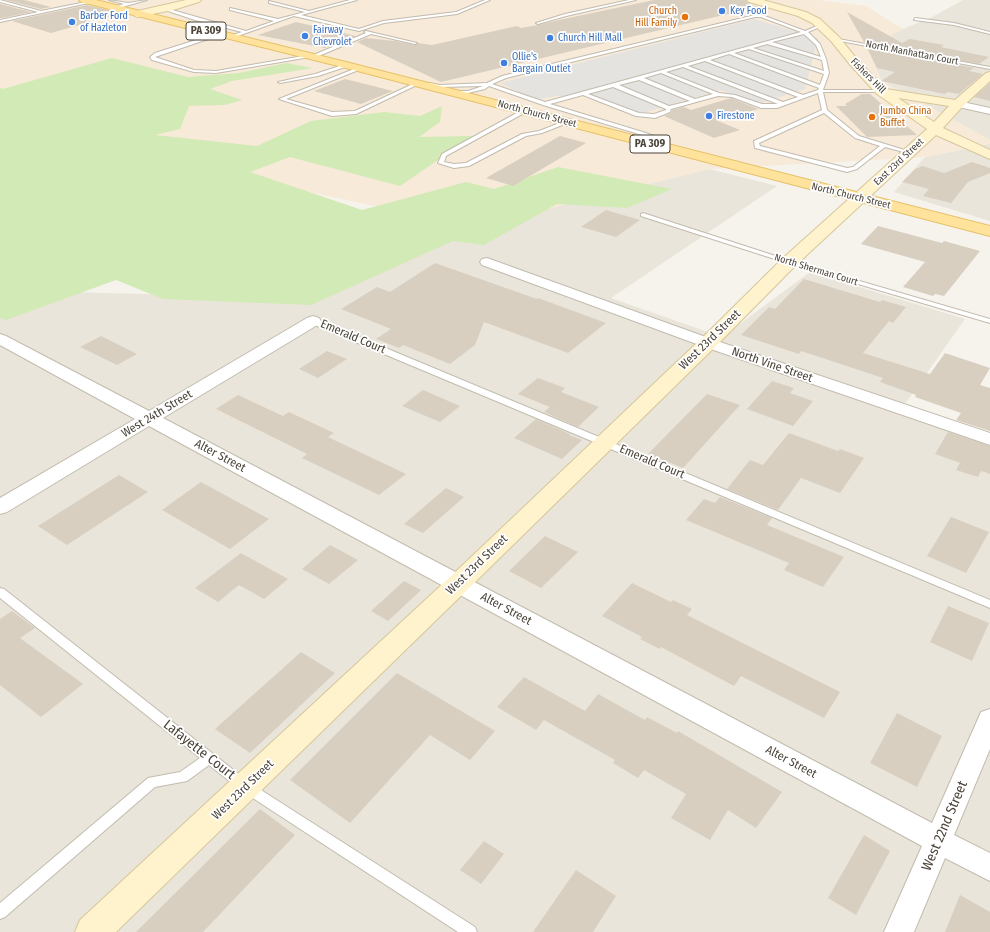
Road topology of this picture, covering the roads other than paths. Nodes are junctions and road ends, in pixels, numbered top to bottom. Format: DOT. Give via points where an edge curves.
graph roads {
  1 [pos="145,0"];
  2 [pos="196,0"];
  3 [pos="330,0"];
  4 [pos="355,0"];
  5 [pos="488,0"];
  6 [pos="634,0"];
  7 [pos="752,0"];
  8 [pos="0,1"];
  9 [pos="68,1"];
  10 [pos="88,1"];
  11 [pos="270,2"];
  12 [pos="344,3"];
  13 [pos="113,4"];
  14 [pos="129,4"];
  15 [pos="164,9"];
  16 [pos="231,9"];
  17 [pos="47,10"];
  18 [pos="41,12"];
  19 [pos="310,12"];
  20 [pos="137,14"];
  21 [pos="294,15"];
  22 [pos="915,19"];
  23 [pos="0,21"];
  24 [pos="279,21"];
  25 [pos="538,23"];
  26 [pos="821,25"];
  27 [pos="359,30"];
  28 [pos="246,32"];
  29 [pos="806,32"];
  30 [pos="371,33"];
  31 [pos="990,33"];
  32 [pos="218,34"];
  33 [pos="232,37"];
  34 [pos="835,39"];
  35 [pos="415,43"];
  36 [pos="769,43"];
  37 [pos="749,48"];
  38 [pos="728,53"];
  39 [pos="310,56"];
  40 [pos="824,59"];
  41 [pos="707,60"];
  42 [pos="352,66"];
  43 [pos="684,66"];
  44 [pos="990,68"];
  45 [pos="662,72"];
  46 [pos="827,72"];
  47 [pos="990,75"];
  48 [pos="639,78"];
  49 [pos="280,82"];
  50 [pos="415,83"];
  51 [pos="488,84"];
  52 [pos="614,85"];
  53 [pos="820,89"];
  54 [pos="881,91"];
  55 [pos="451,92"];
  56 [pos="584,94"];
  57 [pos="718,94"];
  58 [pos="803,97"];
  59 [pos="695,101"];
  60 [pos="546,104"];
  61 [pos="783,104"];
  62 [pos="958,104"];
  63 [pos="669,108"];
  64 [pos="524,111"];
  65 [pos="990,111"];
  66 [pos="825,112"];
  67 [pos="567,122"];
  68 [pos="935,129"];
  69 [pos="883,146"];
  70 [pos="674,150"];
  71 [pos="909,153"];
  72 [pos="990,155"];
  73 [pos="860,198"];
  74 [pos="643,215"];
  75 [pos="990,231"];
  76 [pos="487,262"];
  77 [pos="789,262"];
  78 [pos="313,321"];
  79 [pos="990,321"];
  80 [pos="708,343"];
  81 [pos="4,346"];
  82 [pos="149,419"];
  83 [pos="990,439"];
  84 [pos="605,442"];
  85 [pos="0,507"];
  86 [pos="458,584"];
  87 [pos="0,592"];
  88 [pos="990,604"];
  89 [pos="990,719"];
  90 [pos="209,758"];
  91 [pos="246,787"];
  92 [pos="938,840"];
  93 [pos="990,868"];
  94 [pos="0,912"];
  95 [pos="92,932"];
  96 [pos="470,932"];
  97 [pos="899,932"];
  1 -- 14 [label="lane"];
  2 -- 15 [label="street"];
  3 -- 12 [label="lane"];
  4 -- 12 [label="lane"];
  5 -- 27 [label="lane" via="457,13 383,22"];
  6 -- 25 [label="lane"];
  7 -- 26 [label="street, Fishers Hill" via="802,14"];
  8 -- 18 [label="lane"];
  9 -- 17 [label="lane"];
  10 -- 13 [label="main road, North Church Street / PA 309"];
  10 -- 17 [label="lane"];
  11 -- 19 [label="lane"];
  12 -- 19 [label="lane"];
  13 -- 14 [label="lane"];
  13 -- 14 [label="lane"];
  13 -- 20 [label="main road, North Church Street / PA 309"];
  15 -- 20 [label="street"];
  15 -- 28 [label="lane"];
  16 -- 24 [label="lane"];
  17 -- 18 [label="lane"];
  18 -- 23 [label="lane"];
  19 -- 21 [label="lane"];
  20 -- 32 [label="main road, North Church Street / PA 309"];
  21 -- 24 [label="lane"];
  21 -- 27 [label="lane"];
  22 -- 31 [label="lane" via="940,21"];
  24 -- 28 [label="lane"];
  26 -- 29 [label="lane"];
  26 -- 34 [label="street, Fishers Hill"];
  27 -- 30 [label="lane"];
  28 -- 33 [label="lane"];
  29 -- 36 [label="lane"];
  29 -- 40 [label="lane" via="818,45"];
  29 -- 51 [label="lane" via="755,16 504,77"];
  30 -- 35 [label="lane"];
  30 -- 39 [label="lane"];
  32 -- 33 [label="main road, North Church Street / PA 309"];
  32 -- 39 [label="lane" via="152,57 194,71 216,72"];
  33 -- 39 [label="main road, North Church Street / PA 309"];
  34 -- 44 [label="lane, North Manhattan Court"];
  34 -- 54 [label="street, Fishers Hill"];
  36 -- 37 [label="lane"];
  36 -- 40 [label="lane"];
  37 -- 38 [label="lane"];
  37 -- 46 [label="lane"];
  38 -- 41 [label="lane"];
  38 -- 53 [label="lane"];
  39 -- 42 [label="main road, North Church Street / PA 309"];
  40 -- 46 [label="lane"];
  41 -- 43 [label="lane"];
  41 -- 58 [label="lane"];
  42 -- 49 [label="lane"];
  42 -- 50 [label="main road, North Church Street / PA 309"];
  42 -- 50 [label="lane" via="281,99 332,114 356,112"];
  43 -- 45 [label="lane"];
  43 -- 61 [label="lane"];
  45 -- 48 [label="lane"];
  45 -- 57 [label="lane"];
  46 -- 53 [label="lane"];
  47 -- 62 [label="street, East 23rd Street"];
  48 -- 52 [label="lane"];
  48 -- 59 [label="lane"];
  50 -- 51 [label="lane" via="440,86"];
  50 -- 55 [label="main road, North Church Street / PA 309"];
  51 -- 55 [label="lane" via="468,92"];
  51 -- 60 [label="lane"];
  52 -- 56 [label="lane"];
  52 -- 63 [label="lane"];
  53 -- 54 [label="lane"];
  53 -- 58 [label="lane"];
  53 -- 66 [label="lane"];
  54 -- 62 [label="street"];
  54 -- 68 [label="street, Fishers Hill"];
  55 -- 64 [label="main road, North Church Street / PA 309"];
  56 -- 60 [label="lane"];
  56 -- 63 [label="lane" via="638,115 655,116 668,111"];
  57 -- 59 [label="lane"];
  57 -- 61 [label="lane" via="733,96 761,106"];
  58 -- 61 [label="lane"];
  59 -- 63 [label="lane"];
  60 -- 70 [label="lane" via="644,134"];
  62 -- 65 [label="street"];
  62 -- 68 [label="street, East 23rd Street"];
  64 -- 67 [label="main road, North Church Street / PA 309"];
  64 -- 67 [label="lane" via="444,155 441,163 467,165 524,135"];
  66 -- 69 [label="lane" via="857,137"];
  66 -- 69 [label="lane" via="756,142 757,147 847,170 855,168"];
  67 -- 70 [label="main road, North Church Street / PA 309"];
  68 -- 71 [label="street, East 23rd Street"];
  68 -- 72 [label="street, Fishers Hill"];
  69 -- 71 [label="lane"];
  70 -- 73 [label="main road, North Church Street / PA 309"];
  71 -- 73 [label="street, East 23rd Street"];
  73 -- 75 [label="main road, North Church Street / PA 309"];
  73 -- 77 [label="street, West 23rd Street"];
  74 -- 77 [label="lane, North Sherman Court"];
  76 -- 80 [label="street, North Vine Street"];
  77 -- 79 [label="lane, North Sherman Court"];
  77 -- 80 [label="street, West 23rd Street"];
  78 -- 82 [label="street, West 24th Street"];
  78 -- 84 [label="lane, Emerald Court"];
  80 -- 83 [label="street, North Vine Street"];
  80 -- 84 [label="street, West 23rd Street"];
  81 -- 82 [label="street, Alter Street"];
  82 -- 85 [label="street, West 24th Street"];
  82 -- 86 [label="street, Alter Street"];
  84 -- 86 [label="street, West 23rd Street"];
  84 -- 88 [label="lane, Emerald Court"];
  86 -- 91 [label="street, West 23rd Street"];
  86 -- 92 [label="street, Alter Street"];
  87 -- 90 [label="lane, Lafayette Court"];
  89 -- 92 [label="street, West 22nd Street"];
  90 -- 91 [label="lane, Lafayette Court"];
  90 -- 94 [label="lane" via="184,777 152,782"];
  91 -- 95 [label="street, West 23rd Street"];
  91 -- 96 [label="lane, Lafayette Court"];
  92 -- 93 [label="street, Alter Street"];
  92 -- 97 [label="street, West 22nd Street"];
}
